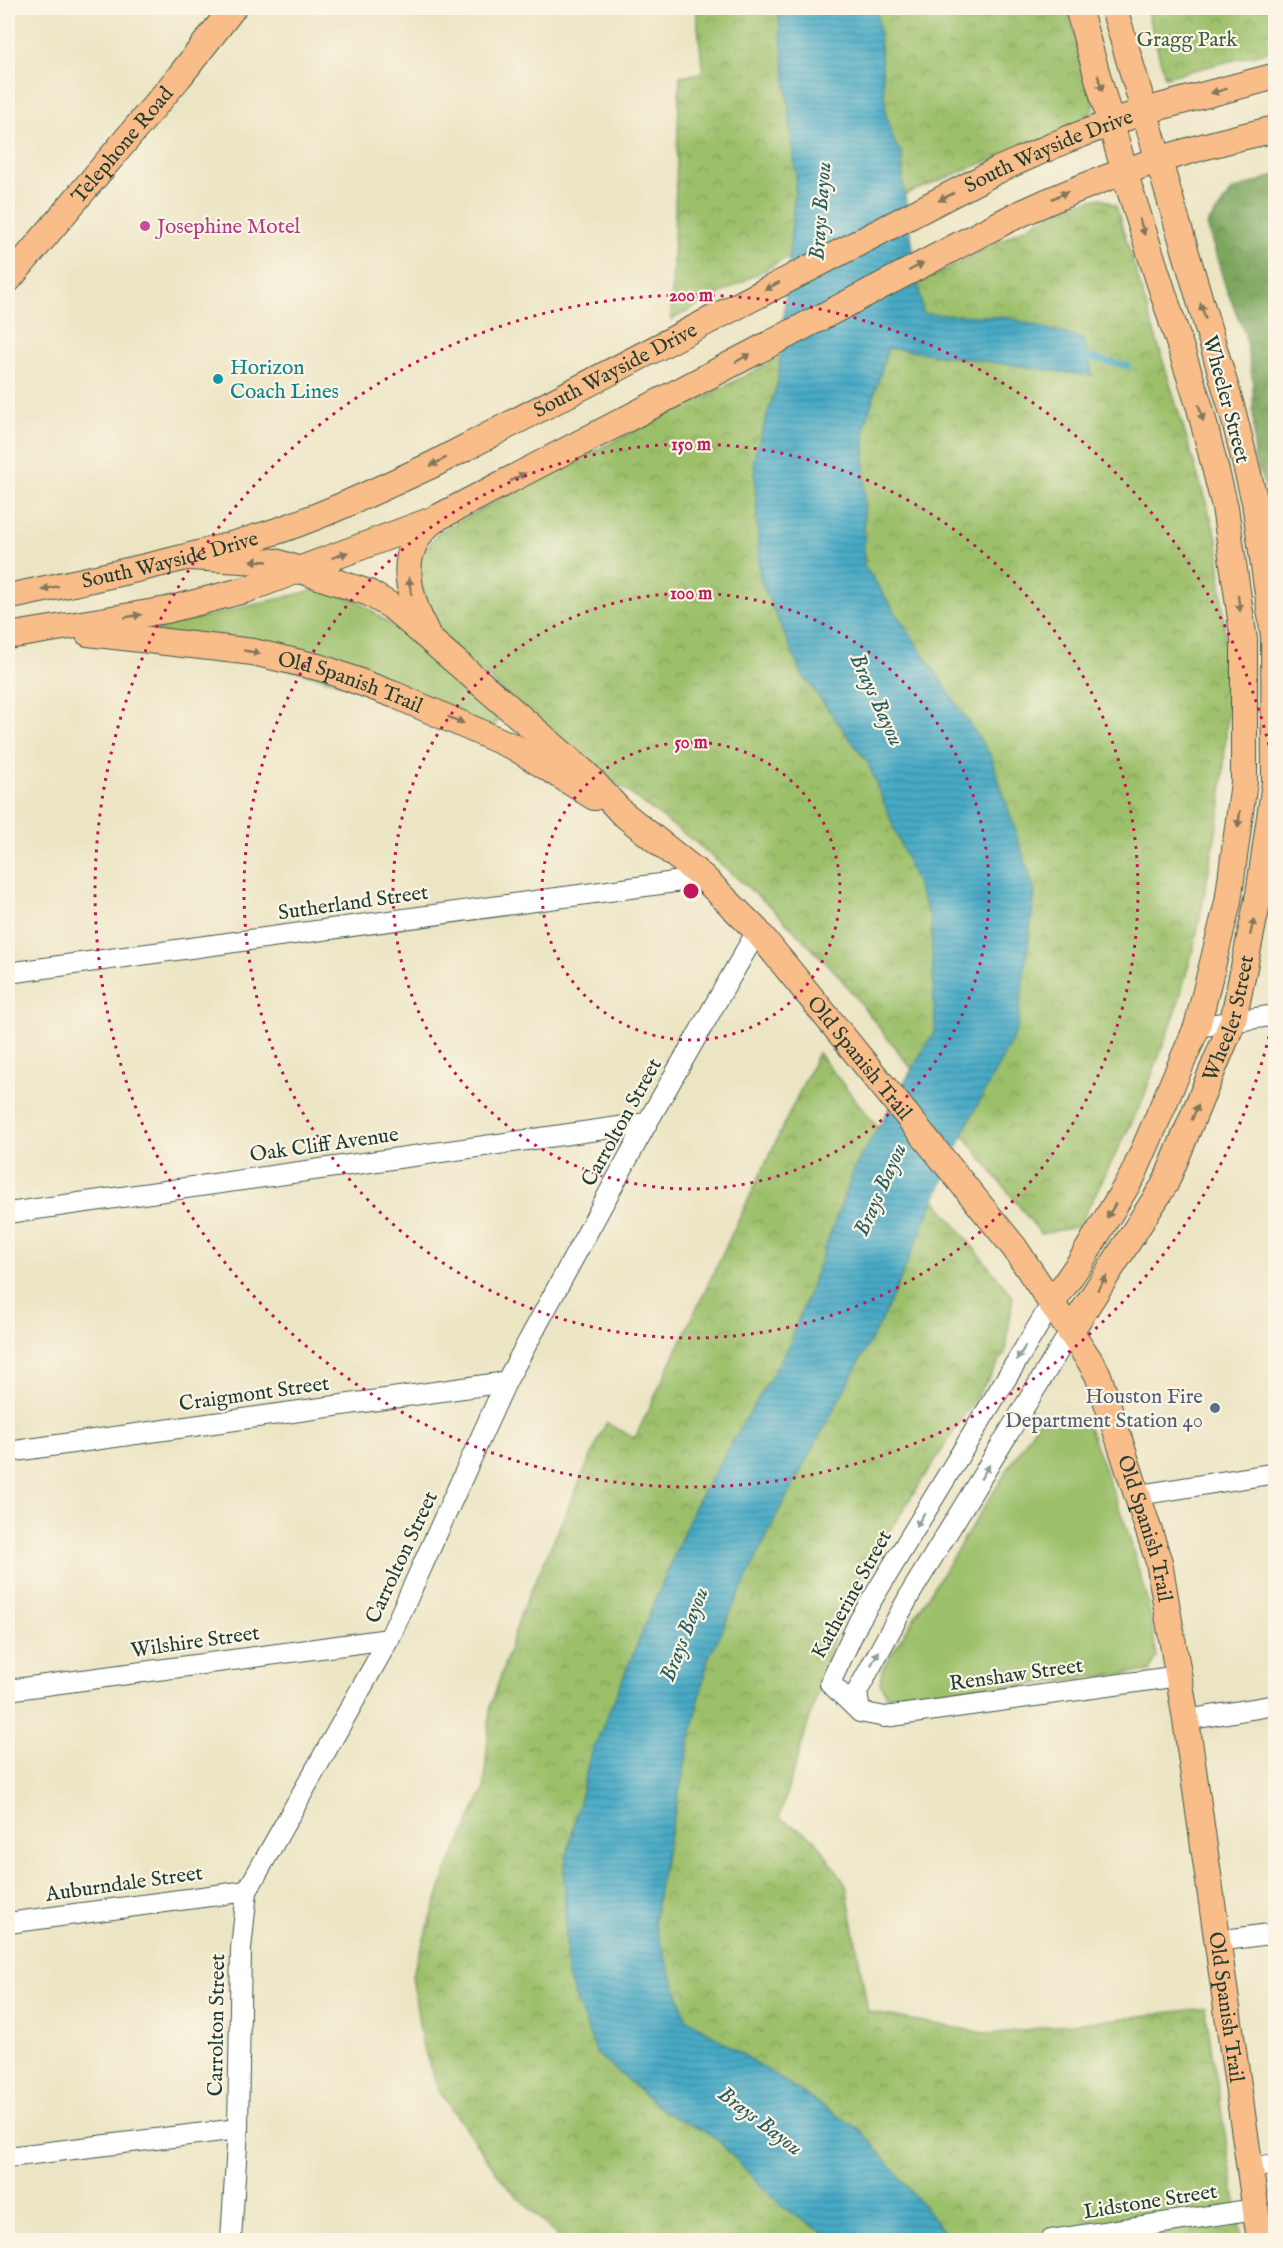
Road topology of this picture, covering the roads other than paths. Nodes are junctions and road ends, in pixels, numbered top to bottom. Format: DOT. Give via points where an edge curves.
graph roads {
  1 [pos="233,8"];
  2 [pos="1077,8"];
  3 [pos="1114,8"];
  4 [pos="1275,76"];
  5 [pos="1144,111"];
  6 [pos="1110,122"];
  7 [pos="1275,129"];
  8 [pos="1157,160"];
  9 [pos="1124,171"];
  10 [pos="8,280"];
  11 [pos="1255,502"];
  12 [pos="1225,507"];
  13 [pos="435,519"];
  14 [pos="189,557"];
  15 [pos="299,570"];
  16 [pos="8,597"];
  17 [pos="55,630"];
  18 [pos="8,636"];
  19 [pos="430,640"];
  20 [pos="1244,782"];
  21 [pos="1275,782"];
  22 [pos="621,812"];
  23 [pos="704,878"];
  24 [pos="757,931"];
  25 [pos="8,973"];
  26 [pos="1275,1015"];
  27 [pos="1233,1021"];
  28 [pos="1197,1027"];
  29 [pos="647,1123"];
  30 [pos="8,1213"];
  31 [pos="1052,1303"];
  32 [pos="1070,1332"];
  33 [pos="506,1382"];
  34 [pos="8,1452"];
  35 [pos="1275,1473"];
  36 [pos="1139,1495"];
  37 [pos="390,1639"];
  38 [pos="1179,1676"];
  39 [pos="8,1690"];
  40 [pos="1275,1705"];
  41 [pos="860,1712"];
  42 [pos="1186,1720"];
  43 [pos="247,1891"];
  44 [pos="8,1923"];
  45 [pos="1275,1933"];
  46 [pos="1218,1941"];
  47 [pos="238,2129"];
  48 [pos="8,2157"];
  49 [pos="1275,2164"];
  50 [pos="1250,2168"];
  51 [pos="1255,2209"];
  52 [pos="1061,2239"];
  53 [pos="231,2241"];
  54 [pos="1260,2241"];
  1 -- 10 [label="main road, Telephone Road"];
  2 -- 6 [label="main road, Wheeler Street, one-way"];
  3 -- 5 [label="main road, Wheeler Street"];
  4 -- 5 [label="main road, South Wayside Drive, one-way"];
  5 -- 6 [label="main road, South Wayside Drive"];
  5 -- 8 [label="main road, Wheeler Street"];
  6 -- 9 [label="main road, Wheeler Street"];
  6 -- 14 [label="main road, South Wayside Drive, one-way" via="998,170 434,464 284,528"];
  7 -- 8 [label="main road"];
  8 -- 9 [label="main road"];
  11 -- 8 [label="main road, Wheeler Street, one-way" via="1233,412"];
  9 -- 12 [label="main road, Wheeler Street, one-way" via="1200,408"];
  13 -- 9 [label="main road, one-way" via="1007,220"];
  11 -- 12 [label="main road"];
  11 -- 21 [label="main road, Wheeler Street" via="1274,636"];
  12 -- 20 [label="main road, Wheeler Street, one-way" via="1244,640"];
  15 -- 13 [label="main road, one-way"];
  19 -- 13 [label="main road, one-way" via="415,609 408,582 410,553 424,528"];
  15 -- 14 [label="main road, Old Spanish Trail, one-way" via="276,562"];
  14 -- 16 [label="main road, South Wayside Drive, one-way"];
  17 -- 15 [label="main road, one-way" via="167,610 245,590"];
  15 -- 19 [label="main road, Old Spanish Trail" via="369,593 391,606"];
  17 -- 18 [label="main road"];
  17 -- 22 [label="main road, Old Spanish Trail, one-way" via="253,652 322,668 415,703 516,748"];
  19 -- 22 [label="main road, Old Spanish Trail" via="586,774"];
  20 -- 21 [label="main road"];
  20 -- 28 [label="main road, Wheeler Street, one-way" via="1228,902"];
  27 -- 21 [label="main road, Wheeler Street, one-way" via="1259,894"];
  22 -- 23 [label="main road, Old Spanish Trail"];
  23 -- 24 [label="main road, Old Spanish Trail"];
  23 -- 25 [label="street, Sutherland Street"];
  24 -- 29 [label="street, Carrolton Street"];
  24 -- 31 [label="main road, Old Spanish Trail" via="1014,1247"];
  26 -- 27 [label="street"];
  27 -- 28 [label="street"];
  32 -- 27 [label="main road, Wheeler Street, one-way" via="1166,1184"];
  28 -- 31 [label="main road, Wheeler Street, one-way" via="1133,1175"];
  29 -- 30 [label="street, Oak Cliff Avenue"];
  29 -- 33 [label="street, Carrolton Street"];
  31 -- 32 [label="main road, Old Spanish Trail"];
  31 -- 41 [label="street, Katherine Street, one-way" via="854,1631 830,1683"];
  32 -- 36 [label="main road, Old Spanish Trail" via="1098,1375"];
  41 -- 32 [label="street, one-way" via="857,1692 912,1591"];
  33 -- 34 [label="street, Craigmont Street"];
  33 -- 37 [label="street, Carrolton Street"];
  35 -- 36 [label="street"];
  36 -- 38 [label="main road, Old Spanish Trail" via="1160,1562"];
  37 -- 39 [label="street, Wilshire Street"];
  37 -- 43 [label="street, Carrolton Street"];
  38 -- 41 [label="street, Renshaw Street" via="885,1717"];
  38 -- 42 [label="main road, Old Spanish Trail"];
  40 -- 42 [label="street"];
  42 -- 46 [label="main road, Old Spanish Trail"];
  43 -- 44 [label="street, Auburndale Street"];
  43 -- 47 [label="street, Carrolton Street" via="241,1950"];
  45 -- 46 [label="street"];
  46 -- 50 [label="main road, Old Spanish Trail"];
  47 -- 48 [label="street"];
  47 -- 53 [label="street, Carrolton Street"];
  49 -- 50 [label="street"];
  50 -- 51 [label="main road, Old Spanish Trail"];
  51 -- 52 [label="street, Lidstone Street"];
  51 -- 54 [label="main road, Old Spanish Trail"];
}
